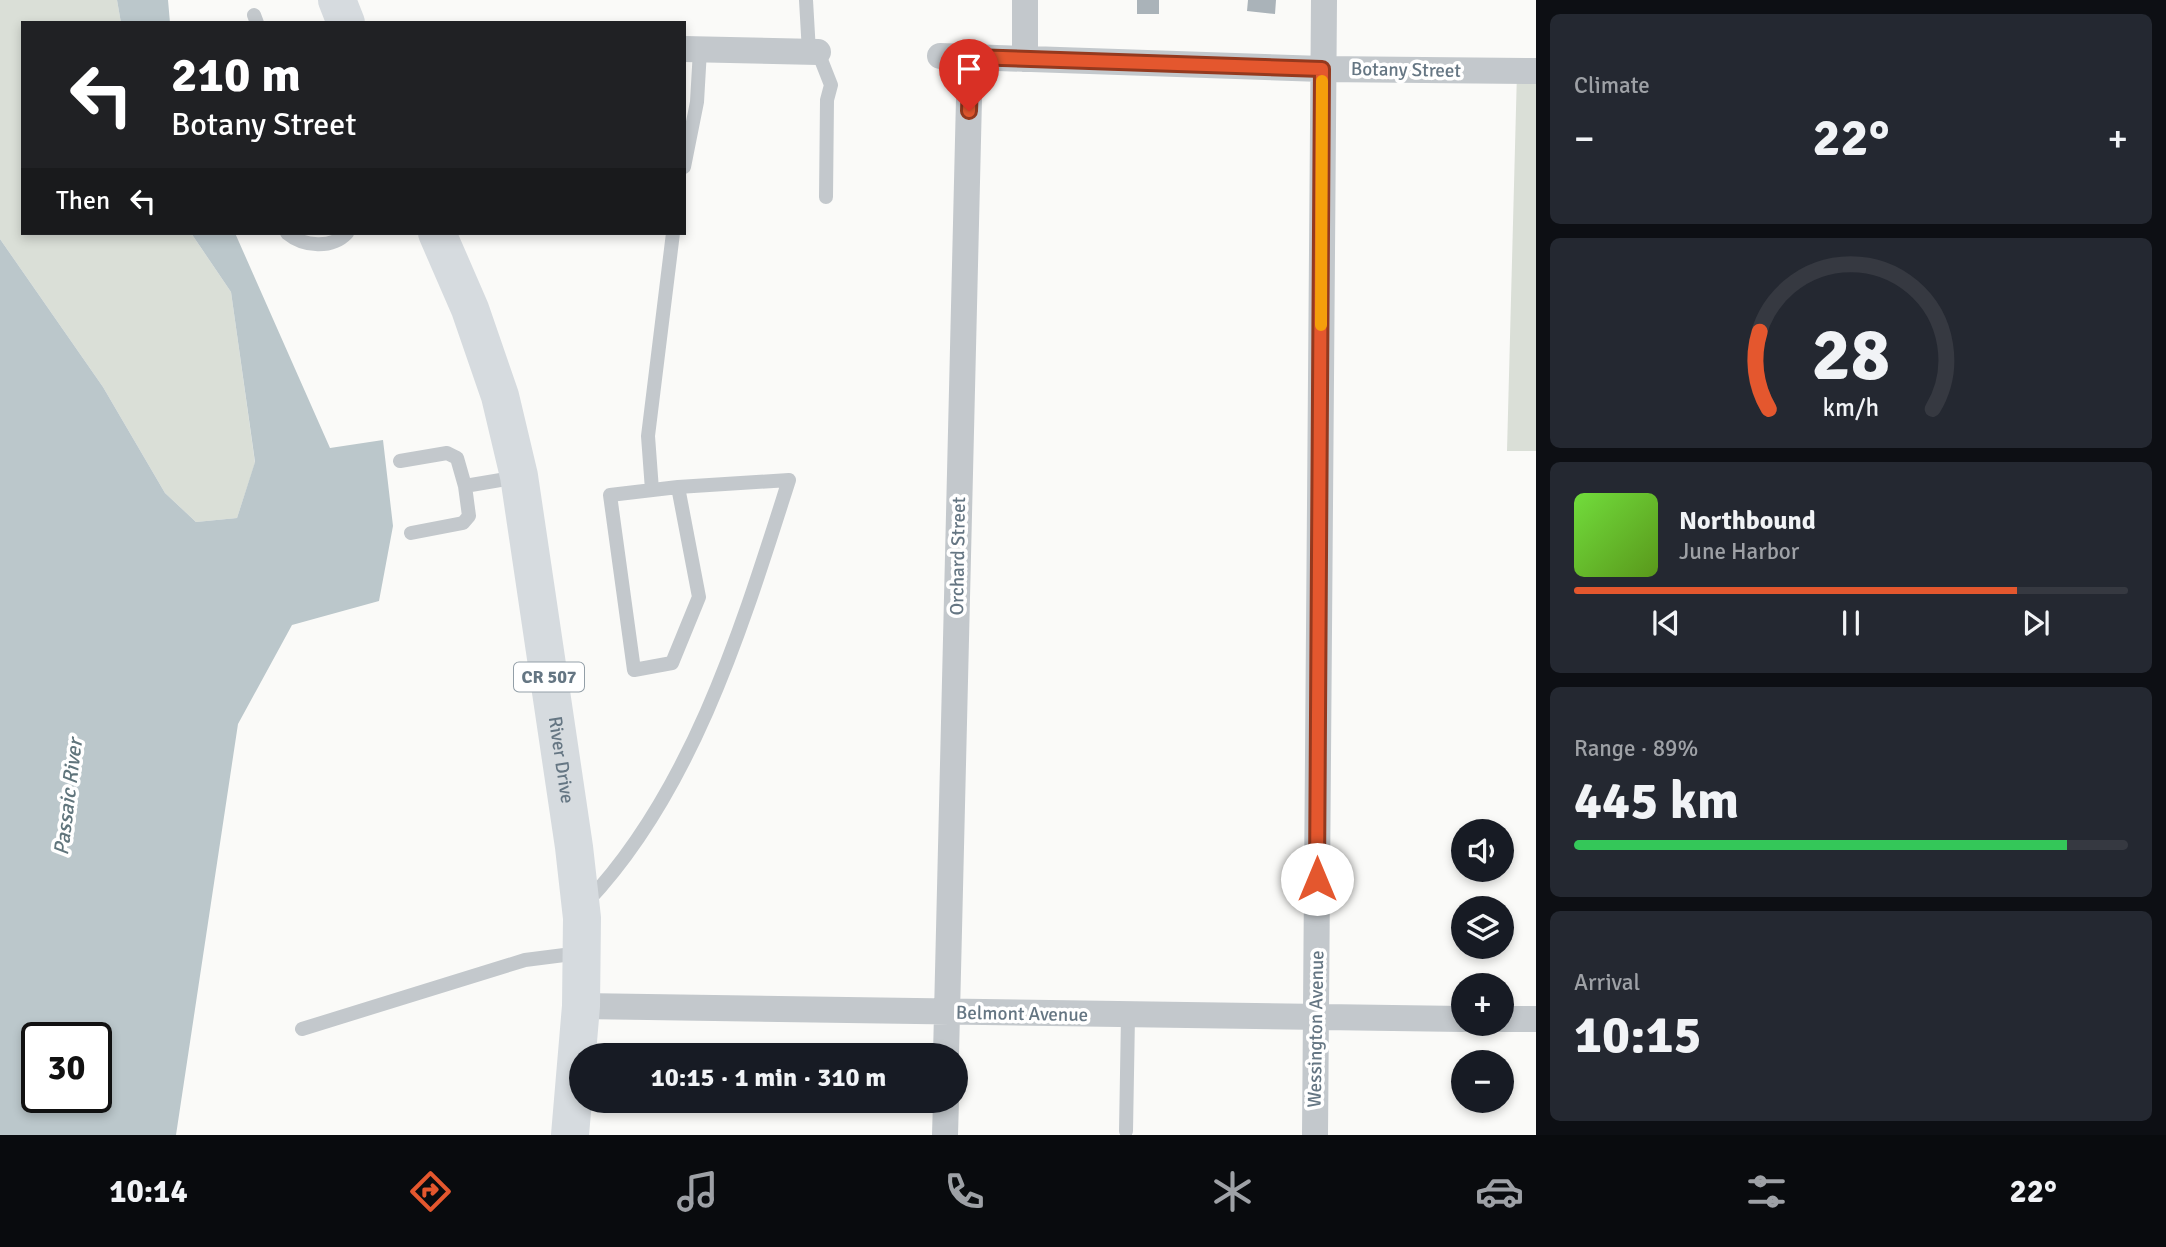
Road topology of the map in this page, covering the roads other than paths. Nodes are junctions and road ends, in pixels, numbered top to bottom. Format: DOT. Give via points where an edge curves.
graph roads {
  1 [pos="337,0"];
  2 [pos="806,0"];
  3 [pos="1025,0"];
  4 [pos="1324,0"];
  5 [pos="345,21"];
  6 [pos="692,50"];
  7 [pos="814,52"];
  8 [pos="940,56"];
  9 [pos="971,57"];
  10 [pos="1026,59"];
  11 [pos="1322,69"];
  12 [pos="1536,71"];
  13 [pos="686,157"];
  14 [pos="825,197"];
  15 [pos="290,235"];
  16 [pos="343,235"];
  17 [pos="438,235"];
  18 [pos="673,235"];
  19 [pos="400,461"];
  20 [pos="519,476"];
  21 [pos="465,486"];
  22 [pos="678,487"];
  23 [pos="652,490"];
  24 [pos="411,533"];
  25 [pos="581,909"];
  26 [pos="581,953"];
  27 [pos="581,1006"];
  28 [pos="947,1012"];
  29 [pos="1128,1016"];
  30 [pos="1317,1019"];
  31 [pos="1451,1019"];
  32 [pos="1514,1019"];
  33 [pos="1536,1019"];
  34 [pos="302,1029"];
  35 [pos="946,1043"];
  36 [pos="946,1113"];
  37 [pos="1126,1131"];
  38 [pos="570,1135"];
  39 [pos="945,1135"];
  40 [pos="1315,1135"];
  1 -- 5 [label="main road"];
  2 -- 7 [label="lane"];
  3 -- 10 [label="street"];
  4 -- 11 [label="street, Wessington Avenue"];
  6 -- 7 [label="street"];
  6 -- 13 [label="lane" via="697,102"];
  7 -- 14 [label="lane" via="831,85"];
  8 -- 9 [label="street, Botany Street"];
  9 -- 10 [label="street, Botany Street"];
  9 -- 28 [label="street, Orchard Street"];
  10 -- 11 [label="street, Botany Street"];
  11 -- 12 [label="street, Botany Street"];
  11 -- 30 [label="street, Wessington Avenue"];
  15 -- 16 [label="lane" via="301,244 319,246"];
  17 -- 20 [label="main road, River Drive / CR 507" via="470,309 500,397"];
  18 -- 23 [label="lane" via="648,436"];
  19 -- 21 [label="lane" via="447,453 457,458"];
  20 -- 21 [label="lane"];
  20 -- 25 [label="main road, River Drive / CR 507"];
  21 -- 24 [label="lane" via="469,516 463,523"];
  22 -- 23 [label="lane"];
  22 -- 23 [label="lane" via="699,597 672,663 634,670 610,495"];
  22 -- 25 [label="lane" via="789,480 691,749 615,872"];
  25 -- 26 [label="main road, River Drive / CR 507"];
  26 -- 27 [label="main road, River Drive / CR 507"];
  26 -- 34 [label="lane" via="525,960"];
  27 -- 28 [label="street, Belmont Avenue"];
  27 -- 38 [label="main road, River Drive / CR 507"];
  28 -- 29 [label="street, Belmont Avenue"];
  28 -- 35 [label="street, Orchard Street"];
  29 -- 30 [label="street, Belmont Avenue"];
  29 -- 37 [label="lane"];
  30 -- 31 [label="street, Belmont Avenue"];
  30 -- 40 [label="street, Wessington Avenue"];
  32 -- 33 [label="street"];
  36 -- 39 [label="street"];
}
